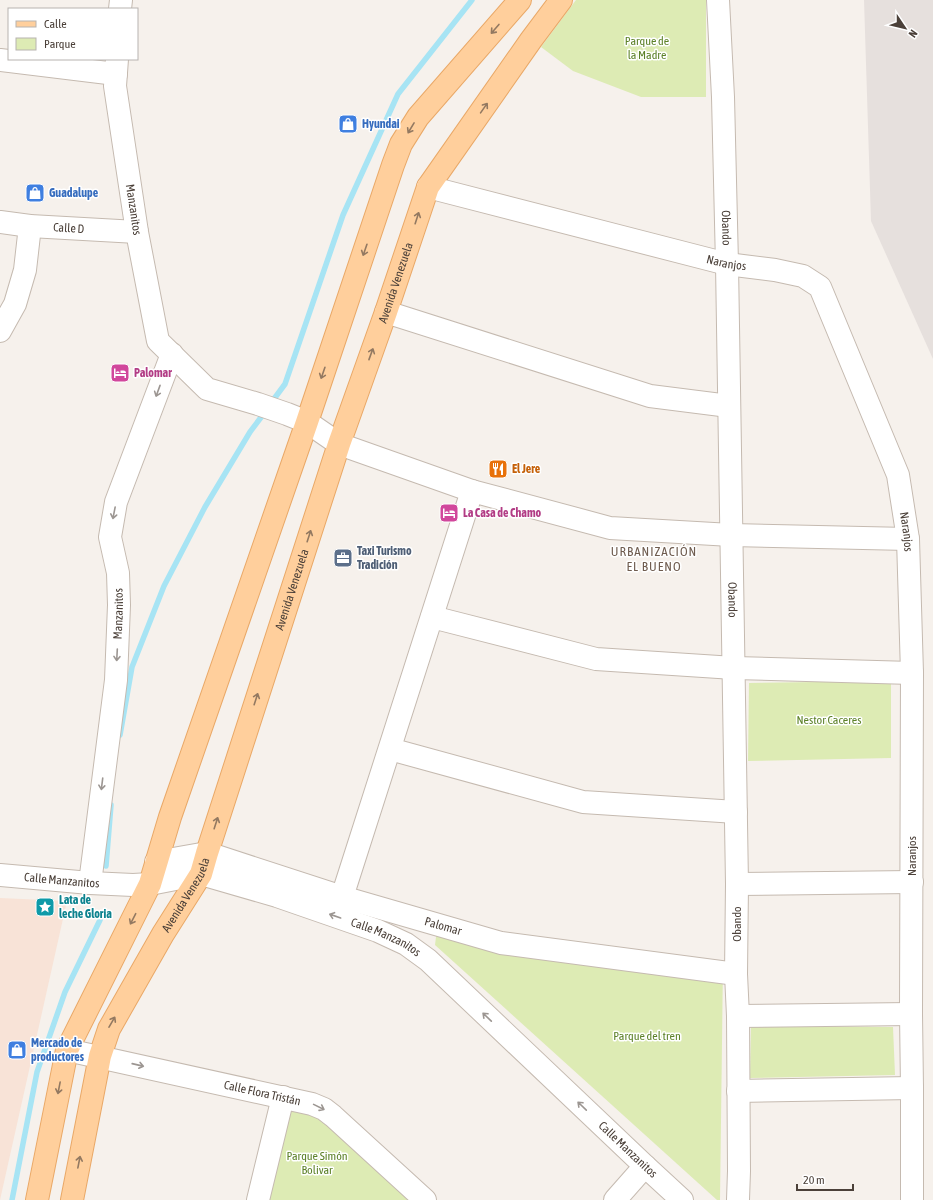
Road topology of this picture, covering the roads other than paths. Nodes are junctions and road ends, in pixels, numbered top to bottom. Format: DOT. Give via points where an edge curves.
graph roads {
  1 [pos="520,0"];
  2 [pos="561,0"];
  3 [pos="718,0"];
  4 [pos="0,60"];
  5 [pos="116,67"];
  6 [pos="428,187"];
  7 [pos="0,222"];
  8 [pos="30,226"];
  9 [pos="137,232"];
  10 [pos="727,264"];
  11 [pos="386,312"];
  12 [pos="0,331"];
  13 [pos="172,354"];
  14 [pos="728,406"];
  15 [pos="297,418"];
  16 [pos="339,444"];
  17 [pos="472,491"];
  18 [pos="731,535"];
  19 [pos="908,539"];
  20 [pos="432,617"];
  21 [pos="734,668"];
  22 [pos="912,673"];
  23 [pos="390,749"];
  24 [pos="736,812"];
  25 [pos="207,853"];
  26 [pos="156,862"];
  27 [pos="201,874"];
  28 [pos="0,875"];
  29 [pos="912,882"];
  30 [pos="93,883"];
  31 [pos="150,884"];
  32 [pos="737,884"];
  33 [pos="342,897"];
  34 [pos="736,974"];
  35 [pos="911,1014"];
  36 [pos="738,1016"];
  37 [pos="67,1050"];
  38 [pos="100,1056"];
  39 [pos="912,1088"];
  40 [pos="738,1091"];
  41 [pos="284,1097"];
  42 [pos="644,1166"];
  43 [pos="38,1200"];
  44 [pos="72,1200"];
  45 [pos="258,1200"];
  46 [pos="425,1200"];
  47 [pos="615,1200"];
  48 [pos="682,1200"];
  49 [pos="738,1200"];
  50 [pos="912,1200"];
  1 -- 15 [label="main road, one-way" via="418,117 401,144"];
  6 -- 2 [label="main road, Avenida Venezuela, one-way"];
  3 -- 10 [label="street, Obando"];
  4 -- 5 [label="street"];
  5 -- 9 [label="street, Manzanitos" via="115,86"];
  6 -- 10 [label="street, Naranjos"];
  11 -- 6 [label="main road, Avenida Venezuela, one-way"];
  7 -- 8 [label="street, Calle D"];
  8 -- 9 [label="street, Calle D"];
  8 -- 12 [label="street" via="25,270 15,304"];
  9 -- 13 [label="street, Manzanitos" via="158,341"];
  10 -- 14 [label="street, Obando"];
  10 -- 19 [label="street, Naranjos" via="803,276 820,287 898,475"];
  11 -- 14 [label="street" via="650,396"];
  16 -- 11 [label="main road, Avenida Venezuela, one-way"];
  13 -- 15 [label="street, Manzanitos" via="207,389"];
  13 -- 30 [label="street, Manzanitos, one-way" via="116,502 110,536 118,573 116,680"];
  14 -- 18 [label="street, Obando"];
  15 -- 16 [label="street, Manzanitos"];
  15 -- 26 [label="main road"];
  16 -- 17 [label="street, Manzanitos"];
  25 -- 16 [label="main road, Avenida Venezuela, one-way"];
  17 -- 18 [label="street, Manzanitos" via="610,528"];
  17 -- 20 [label="street"];
  18 -- 19 [label="street, Manzanitos"];
  18 -- 21 [label="street, Obando"];
  19 -- 22 [label="street, Naranjos"];
  20 -- 21 [label="street" via="596,658"];
  20 -- 23 [label="street"];
  21 -- 22 [label="street"];
  21 -- 24 [label="street, Obando"];
  22 -- 29 [label="street, Naranjos"];
  23 -- 24 [label="street" via="583,802"];
  23 -- 33 [label="street"];
  24 -- 32 [label="street, Obando"];
  25 -- 26 [label="street, Palomar"];
  25 -- 27 [label="main road, Avenida Venezuela"];
  25 -- 33 [label="street, Palomar"];
  26 -- 31 [label="main road"];
  27 -- 31 [label="street, Calle Manzanitos"];
  38 -- 27 [label="main road, Avenida Venezuela, one-way" via="108,1029"];
  42 -- 27 [label="street, Calle Manzanitos, one-way" via="428,960 406,944 378,931 277,896"];
  28 -- 30 [label="street, Calle Manzanitos"];
  29 -- 32 [label="street"];
  29 -- 35 [label="street, Naranjos"];
  30 -- 31 [label="street, Calle Manzanitos"];
  31 -- 37 [label="main road, one-way"];
  32 -- 34 [label="street, Obando"];
  33 -- 34 [label="street, Palomar" via="501,943"];
  34 -- 36 [label="street, Obando"];
  35 -- 36 [label="street"];
  35 -- 39 [label="street, Naranjos"];
  36 -- 40 [label="street, Obando"];
  37 -- 38 [label="street, Calle Flora Tristán"];
  37 -- 43 [label="main road, one-way"];
  38 -- 41 [label="street, Calle Flora Tristán, one-way"];
  44 -- 38 [label="main road, Avenida Venezuela, one-way"];
  39 -- 40 [label="street"];
  39 -- 50 [label="street, Naranjos"];
  40 -- 49 [label="street, Obando"];
  41 -- 45 [label="street"];
  41 -- 46 [label="street, Calle Flora Tristán, one-way" via="324,1109"];
  42 -- 47 [label="street"];
  42 -- 48 [label="street, Calle Manzanitos"];
}
